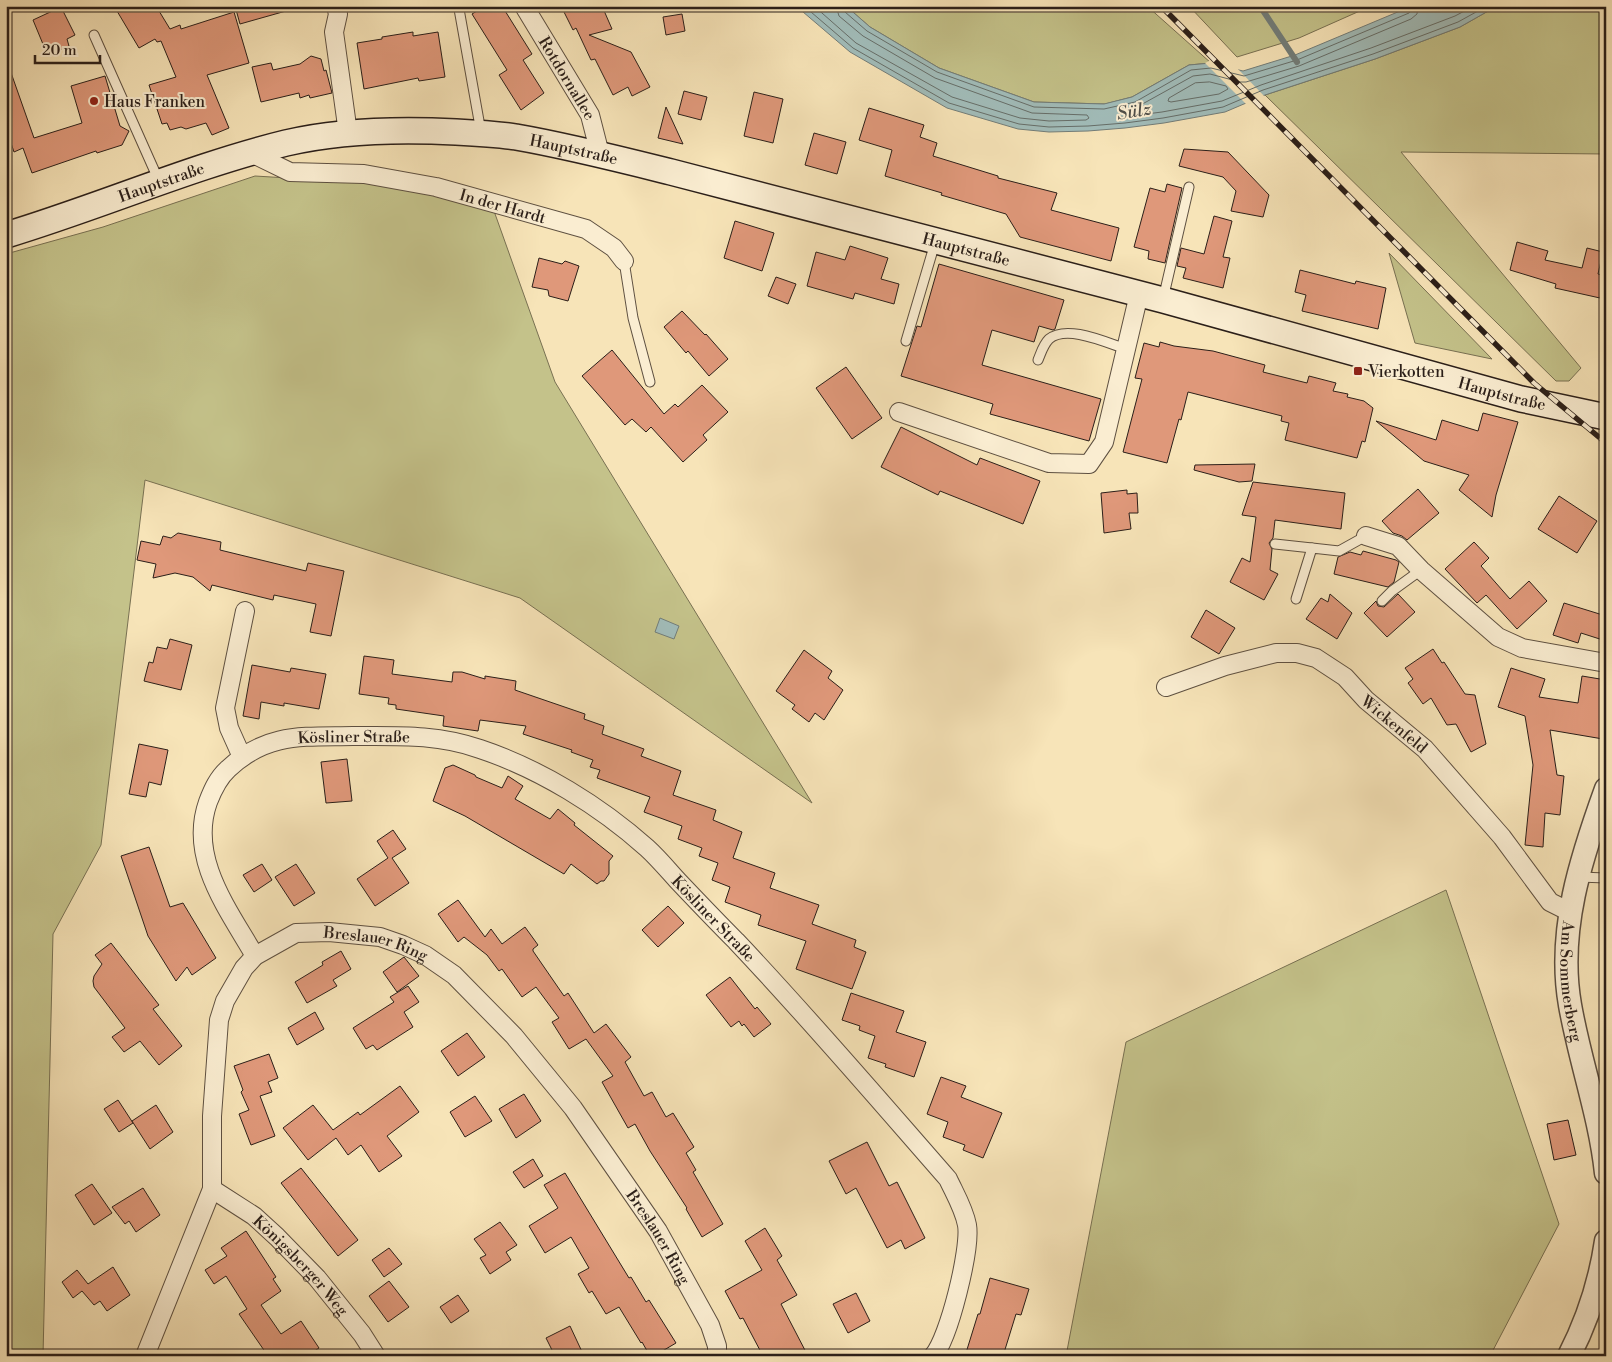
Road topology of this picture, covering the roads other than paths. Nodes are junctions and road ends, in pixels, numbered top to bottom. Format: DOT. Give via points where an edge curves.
graph roads {
  1 [pos="336,6"];
  2 [pos="524,6"];
  3 [pos="459,9"];
  4 [pos="94,35"];
  5 [pos="348,133"];
  6 [pos="481,134"];
  7 [pos="251,153"];
  8 [pos="600,154"];
  9 [pos="160,183"];
  10 [pos="1189,187"];
  11 [pos="6,235"];
  12 [pos="935,240"];
  13 [pos="624,261"];
  14 [pos="1139,294"];
  15 [pos="1163,300"];
  16 [pos="906,341"];
  17 [pos="1126,349"];
  18 [pos="1038,360"];
  19 [pos="650,382"];
  20 [pos="899,412"];
  21 [pos="1606,417"];
  22 [pos="1366,536"];
  23 [pos="1276,544"];
  24 [pos="1312,548"];
  25 [pos="1421,570"];
  26 [pos="1296,599"];
  27 [pos="1382,601"];
  28 [pos="245,611"];
  29 [pos="1606,663"];
  30 [pos="1166,686"];
  31 [pos="242,758"];
  32 [pos="1606,789"];
  33 [pos="1576,877"];
  34 [pos="1606,878"];
  35 [pos="1570,912"];
  36 [pos="255,956"];
  37 [pos="1606,1173"];
  38 [pos="212,1189"];
  39 [pos="1606,1241"];
  40 [pos="145,1356"];
  41 [pos="376,1356"];
  42 [pos="717,1356"];
  43 [pos="933,1356"];
  44 [pos="1569,1356"];
  1 -- 5 [label="street" via="338,14 334,32"];
  2 -- 8 [label="street, Rotdornallee" via="590,115"];
  3 -- 6 [label="lane"];
  4 -- 9 [label="lane"];
  5 -- 6 [label="main road, Hauptstraße" via="432,131"];
  5 -- 7 [label="main road, Hauptstraße" via="286,143"];
  6 -- 8 [label="main road, Hauptstraße" via="514,137"];
  7 -- 9 [label="main road, Hauptstraße"];
  7 -- 13 [label="street, In der Hardt" via="290,172 364,174 436,187 586,229 614,248"];
  8 -- 12 [label="main road, Hauptstraße"];
  9 -- 11 [label="main road, Hauptstraße"];
  10 -- 15 [label="lane"];
  12 -- 14 [label="main road, Hauptstraße"];
  12 -- 16 [label="lane"];
  13 -- 19 [label="lane, In der Hardt" via="633,318"];
  14 -- 15 [label="main road, Hauptstraße"];
  14 -- 17 [label="street"];
  15 -- 21 [label="main road, Hauptstraße" via="1521,399"];
  17 -- 18 [label="lane" via="1078,334 1060,334 1048,340"];
  17 -- 20 [label="street" via="1104,442 1089,464 1049,463"];
  22 -- 24 [label="lane" via="1339,551"];
  22 -- 25 [label="street" via="1398,546"];
  23 -- 24 [label="lane"];
  24 -- 26 [label="lane"];
  25 -- 27 [label="lane"];
  25 -- 29 [label="street" via="1498,636 1522,648"];
  28 -- 31 [label="street" via="225,708 229,728"];
  30 -- 35 [label="street, Wickenfeld" via="1276,653 1297,653 1316,658 1345,677 1366,700 1425,749 1502,837 1550,902"];
  31 -- 36 [label="street, Kösliner Straße" via="218,779 201,828 212,880"];
  31 -- 43 [label="street, Kösliner Straße" via="263,744 293,737 393,735 440,738 481,749 552,781 579,797 648,849 762,969 948,1179 962,1208 968,1244 949,1326"];
  32 -- 33 [label="street, Am Sommerberg"];
  33 -- 34 [label="lane"];
  33 -- 35 [label="street, Am Sommerberg"];
  35 -- 37 [label="street, Am Sommerberg" via="1567,961 1570,1004"];
  36 -- 38 [label="street, Breslauer Ring" via="234,984 219,1020 212,1116"];
  36 -- 42 [label="street, Breslauer Ring" via="296,933 358,934 404,945 454,975 514,1036 607,1154 658,1231 695,1296 710,1325"];
  38 -- 40 [label="street, Breslauer Ring"];
  38 -- 41 [label="street, Königsberger Weg" via="254,1216 277,1237 317,1278"];
  39 -- 44 [label="street" via="1594,1297"];
}
